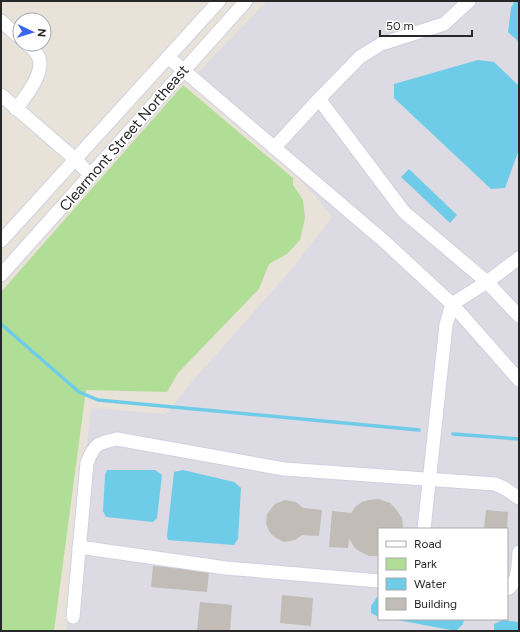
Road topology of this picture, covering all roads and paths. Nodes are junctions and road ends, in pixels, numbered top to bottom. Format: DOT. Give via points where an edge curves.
graph roads {
  1 [pos="219,1"];
  2 [pos="246,1"];
  3 [pos="469,1"];
  4 [pos="1,21"];
  5 [pos="12,31"];
  6 [pos="36,52"];
  7 [pos="168,57"];
  8 [pos="183,71"];
  9 [pos="1,95"];
  10 [pos="319,99"];
  11 [pos="16,109"];
  12 [pos="274,148"];
  13 [pos="75,159"];
  14 [pos="91,176"];
  15 [pos="1,241"];
  16 [pos="519,258"];
  17 [pos="1,275"];
  18 [pos="487,282"];
  19 [pos="452,304"];
  20 [pos="519,316"];
  21 [pos="519,380"];
  22 [pos="429,479"];
  23 [pos="519,498"];
  24 [pos="424,528"];
  25 [pos="79,547"];
  26 [pos="519,552"];
  27 [pos="378,581"];
  28 [pos="508,589"];
  29 [pos="73,617"];
  1 -- 7 [label="street, Clearmont Street Northeast"];
  2 -- 8 [label="street, Clearmont Street Northeast"];
  3 -- 10 [label="street" via="444,24 381,44 360,57"];
  4 -- 5 [label="street"];
  6 -- 11 [label="street" via="41,65 32,88"];
  7 -- 8 [label="street"];
  7 -- 13 [label="street, Clearmont Street Northeast"];
  8 -- 12 [label="street"];
  8 -- 14 [label="street, Clearmont Street Northeast"];
  9 -- 11 [label="street"];
  10 -- 12 [label="street"];
  10 -- 18 [label="street" via="404,212"];
  11 -- 13 [label="street"];
  12 -- 19 [label="street" via="385,242"];
  13 -- 14 [label="street"];
  13 -- 15 [label="street, Clearmont Street Northeast"];
  14 -- 17 [label="street, Clearmont Street Northeast"];
  16 -- 18 [label="street"];
  18 -- 19 [label="street"];
  18 -- 20 [label="street"];
  19 -- 21 [label="street"];
  19 -- 22 [label="street" via="446,325"];
  22 -- 23 [label="street" via="495,484"];
  22 -- 24 [label="street"];
  22 -- 25 [label="street" via="284,469 117,439 102,442 92,450 87,463"];
  25 -- 27 [label="street" via="226,568"];
  25 -- 29 [label="street"];
  26 -- 28 [label="street" via="517,576"];
}
